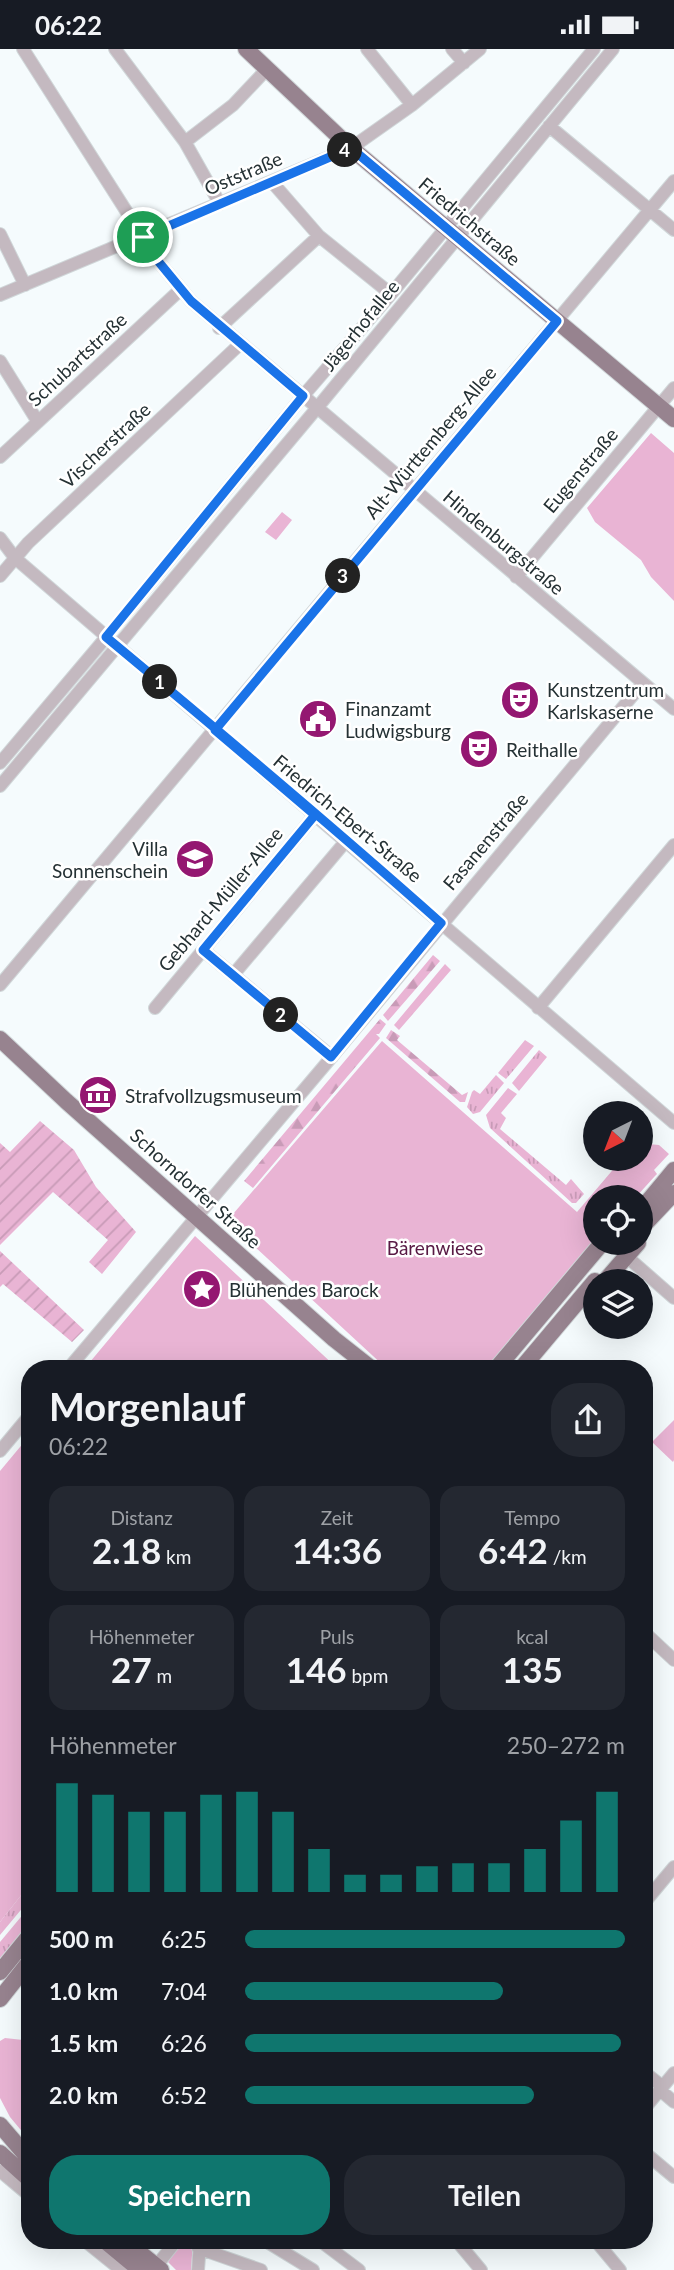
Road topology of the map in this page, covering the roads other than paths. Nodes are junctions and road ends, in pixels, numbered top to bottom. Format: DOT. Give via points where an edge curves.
graph roads {
  1 [pos="23,49"];
  2 [pos="115,49"];
  3 [pos="246,49"];
  4 [pos="366,49"];
  5 [pos="452,49"];
  6 [pos="480,49"];
  7 [pos="594,49"];
  8 [pos="613,49"];
  9 [pos="464,63"];
  10 [pos="267,69"];
  11 [pos="412,105"];
  12 [pos="549,126"];
  13 [pos="185,142"];
  14 [pos="351,148"];
  15 [pos="674,181"];
  16 [pos="272,182"];
  17 [pos="219,204"];
  18 [pos="650,210"];
  19 [pos="674,230"];
  20 [pos="451,232"];
  21 [pos="0,234"];
  22 [pos="319,236"];
  23 [pos="143,237"];
  24 [pos="25,285"];
  25 [pos="180,290"];
  26 [pos="391,294"];
  27 [pos="0,295"];
  28 [pos="557,321"];
  29 [pos="219,328"];
  30 [pos="239,345"];
  31 [pos="0,361"];
  32 [pos="674,388"];
  33 [pos="303,396"];
  34 [pos="659,406"];
  35 [pos="317,408"];
  36 [pos="674,419"];
  37 [pos="38,422"];
  38 [pos="0,457"];
  39 [pos="414,491"];
  40 [pos="0,538"];
  41 [pos="15,558"];
  42 [pos="0,576"];
  43 [pos="516,577"];
  44 [pos="106,637"];
  45 [pos="117,647"];
  46 [pos="643,683"];
  47 [pos="674,709"];
  48 [pos="215,730"];
  49 [pos="0,762"];
  50 [pos="0,786"];
  51 [pos="315,815"];
  52 [pos="346,841"];
  53 [pos="674,845"];
  54 [pos="441,923"];
  55 [pos="203,950"];
  56 [pos="233,975"];
  57 [pos="0,985"];
  58 [pos="155,1008"];
  59 [pos="538,1008"];
  60 [pos="0,1039"];
  61 [pos="331,1057"];
  62 [pos="674,1123"];
  63 [pos="674,1170"];
  64 [pos="674,1193"];
  65 [pos="653,1199"];
  66 [pos="653,1202"];
  67 [pos="196,1216"];
  68 [pos="593,1255"];
  69 [pos="604,1255"];
  70 [pos="621,1255"];
  71 [pos="633,1255"];
  72 [pos="607,1269"];
  73 [pos="583,1295"];
  74 [pos="674,1298"];
  75 [pos="583,1307"];
  76 [pos="334,1339"];
  77 [pos="76,1360"];
  78 [pos="351,1360"];
  79 [pos="361,1360"];
  80 [pos="504,1360"];
  81 [pos="516,1360"];
  82 [pos="529,1360"];
  83 [pos="539,1360"];
  84 [pos="21,1426"];
  85 [pos="0,1451"];
  86 [pos="653,1640"];
  87 [pos="674,1660"];
  88 [pos="672,1874"];
  89 [pos="653,1894"];
  90 [pos="21,1946"];
  91 [pos="0,1971"];
  92 [pos="21,1972"];
  93 [pos="0,1999"];
  94 [pos="674,2073"];
  95 [pos="653,2083"];
  96 [pos="653,2089"];
  97 [pos="659,2091"];
  98 [pos="653,2098"];
  99 [pos="674,2102"];
  100 [pos="0,2125"];
  101 [pos="21,2150"];
  102 [pos="0,2153"];
  103 [pos="653,2160"];
  104 [pos="0,2171"];
  105 [pos="21,2172"];
  106 [pos="674,2177"];
  107 [pos="21,2188"];
  108 [pos="96,2249"];
  109 [pos="119,2249"];
  110 [pos="133,2249"];
  111 [pos="170,2249"];
  112 [pos="199,2249"];
  113 [pos="211,2249"];
  114 [pos="279,2249"];
  115 [pos="330,2249"];
  116 [pos="464,2249"];
  117 [pos="602,2249"];
  118 [pos="353,2268"];
  119 [pos="153,2269"];
  120 [pos="121,2270"];
  121 [pos="198,2270"];
  122 [pos="261,2270"];
  123 [pos="313,2270"];
  124 [pos="481,2270"];
  125 [pos="620,2270"];
  1 -- 23 [label="street, Hindenburgstraße"];
  2 -- 13 [label="street"];
  3 -- 10 [label="main road, Friedrichstraße"];
  4 -- 11 [label="street"];
  5 -- 9 [label="street"];
  6 -- 9 [label="street, Oststraße"];
  7 -- 20 [label="street, Jägerhofallee"];
  8 -- 12 [label="street, Jägerhofallee"];
  9 -- 11 [label="street, Oststraße"];
  10 -- 13 [label="street" via="233,105"];
  10 -- 14 [label="main road, Friedrichstraße"];
  11 -- 14 [label="street, Oststraße"];
  12 -- 18 [label="street"];
  12 -- 20 [label="street, Jägerhofallee"];
  13 -- 17 [label="street"];
  14 -- 16 [label="street, Oststraße"];
  14 -- 20 [label="main road, Friedrichstraße"];
  15 -- 18 [label="street, Alt-Württemberg-Allee"];
  16 -- 17 [label="street, Oststraße"];
  16 -- 22 [label="street"];
  17 -- 23 [label="street, Oststraße"];
  18 -- 19 [label="street"];
  18 -- 28 [label="street, Alt-Württemberg-Allee"];
  20 -- 26 [label="street, Jägerhofallee"];
  20 -- 28 [label="main road, Friedrichstraße"];
  20 -- 35 [label="street, Jägerhofallee"];
  21 -- 24 [label="street"];
  22 -- 26 [label="street"];
  22 -- 29 [label="street"];
  23 -- 24 [label="street, Oststraße"];
  23 -- 25 [label="street, Hindenburgstraße"];
  24 -- 27 [label="street, Oststraße"];
  25 -- 29 [label="street, Hindenburgstraße"];
  25 -- 37 [label="street, Schubartstraße"];
  26 -- 33 [label="street, Jägerhofallee"];
  28 -- 34 [label="main road, Friedrichstraße"];
  28 -- 39 [label="street, Alt-Württemberg-Allee"];
  29 -- 30 [label="street, Hindenburgstraße"];
  30 -- 33 [label="street, Hindenburgstraße"];
  30 -- 41 [label="street, Vischerstraße"];
  31 -- 37 [label="street"];
  32 -- 34 [label="street, Eugenstraße"];
  33 -- 35 [label="street, Hindenburgstraße"];
  33 -- 44 [label="street, Jägerhofallee"];
  34 -- 36 [label="main road, Friedrichstraße"];
  34 -- 43 [label="street, Eugenstraße"];
  35 -- 39 [label="street, Hindenburgstraße"];
  35 -- 45 [label="street, Jägerhofallee"];
  37 -- 38 [label="street, Schubartstraße"];
  39 -- 43 [label="street, Hindenburgstraße"];
  39 -- 48 [label="street, Alt-Württemberg-Allee"];
  40 -- 41 [label="street, Friedrich-Ebert-Straße"];
  41 -- 42 [label="street, Vischerstraße"];
  41 -- 44 [label="street, Friedrich-Ebert-Straße"];
  43 -- 46 [label="street, Hindenburgstraße"];
  44 -- 45 [label="street, Friedrich-Ebert-Straße"];
  44 -- 49 [label="street, Jägerhofallee"];
  45 -- 48 [label="street, Friedrich-Ebert-Straße"];
  45 -- 50 [label="street, Jägerhofallee"];
  46 -- 47 [label="street, Hindenburgstraße"];
  46 -- 54 [label="street, Fasanenstraße"];
  48 -- 51 [label="street, Friedrich-Ebert-Straße"];
  48 -- 57 [label="street, Alt-Württemberg-Allee"];
  51 -- 52 [label="street, Friedrich-Ebert-Straße"];
  51 -- 55 [label="street, Gebhard-Müller-Allee"];
  52 -- 54 [label="street, Friedrich-Ebert-Straße"];
  52 -- 56 [label="street"];
  53 -- 59 [label="street"];
  54 -- 59 [label="street, Friedrich-Ebert-Straße"];
  54 -- 61 [label="street, Fasanenstraße"];
  55 -- 56 [label="street"];
  55 -- 58 [label="street, Gebhard-Müller-Allee"];
  56 -- 61 [label="street"];
  59 -- 62 [label="street, Friedrich-Ebert-Straße"];
  60 -- 67 [label="main road, Schorndorfer Straße"];
  61 -- 67 [label="street, Fasanenstraße"];
  63 -- 65 [label="main road"];
  64 -- 66 [label="main road"];
  67 -- 76 [label="main road, Schorndorfer Straße"];
  67 -- 77 [label="street, Fasanenstraße"];
  68 -- 80 [label="main road"];
  69 -- 81 [label="main road"];
  70 -- 72 [label="main road"];
  71 -- 74 [label="street"];
  73 -- 82 [label="main road"];
  75 -- 83 [label="main road"];
  76 -- 78 [label="main road, Schorndorfer Straße"];
  76 -- 79 [label="main road, Schorndorfer Straße"];
  84 -- 85 [label="street"];
  86 -- 87 [label="street"];
  88 -- 89 [label="street"];
  90 -- 91 [label="main road"];
  92 -- 93 [label="main road"];
  94 -- 97 [label="street"];
  95 -- 97 [label="street"];
  96 -- 97 [label="street"];
  97 -- 98 [label="street"];
  97 -- 99 [label="street"];
  100 -- 101 [label="main road"];
  102 -- 105 [label="main road"];
  103 -- 106 [label="street"];
  104 -- 107 [label="street"];
  108 -- 120 [label="street"];
  109 -- 119 [label="main road"];
  110 -- 119 [label="main road"];
  111 -- 119 [label="street"];
  112 -- 121 [label="street"];
  113 -- 122 [label="street"];
  114 -- 123 [label="street"];
  115 -- 118 [label="street"];
  116 -- 124 [label="street"];
  117 -- 125 [label="street"];
}
